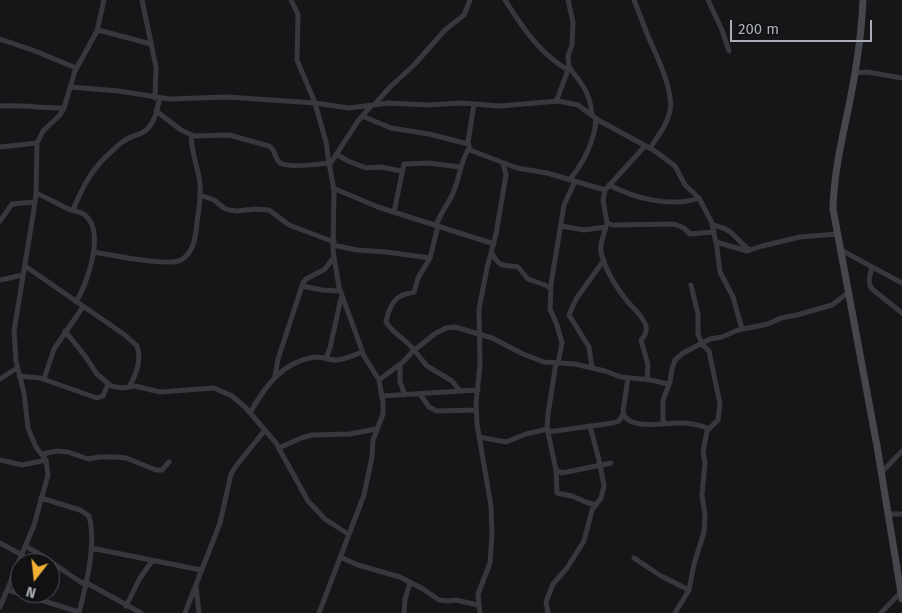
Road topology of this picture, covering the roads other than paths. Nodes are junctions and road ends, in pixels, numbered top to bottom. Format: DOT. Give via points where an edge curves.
graph roads {
  1 [pos="104,0"];
  2 [pos="142,0"];
  3 [pos="291,0"];
  4 [pos="470,0"];
  5 [pos="506,0"];
  6 [pos="568,0"];
  7 [pos="634,0"];
  8 [pos="708,0"];
  9 [pos="863,0"];
  10 [pos="98,30"];
  11 [pos="0,39"];
  12 [pos="151,44"];
  13 [pos="729,51"];
  14 [pos="76,68"];
  15 [pos="568,69"];
  16 [pos="855,73"];
  17 [pos="902,78"];
  18 [pos="71,87"];
  19 [pos="158,98"];
  20 [pos="556,102"];
  21 [pos="315,103"];
  22 [pos="474,104"];
  23 [pos="373,105"];
  24 [pos="0,106"];
  25 [pos="64,108"];
  26 [pos="156,111"];
  27 [pos="362,116"];
  28 [pos="594,117"];
  29 [pos="191,135"];
  30 [pos="37,143"];
  31 [pos="0,146"];
  32 [pos="468,146"];
  33 [pos="647,147"];
  34 [pos="336,154"];
  35 [pos="503,163"];
  36 [pos="329,164"];
  37 [pos="460,167"];
  38 [pos="401,171"];
  39 [pos="573,180"];
  40 [pos="609,184"];
  41 [pos="333,188"];
  42 [pos="605,190"];
  43 [pos="36,193"];
  44 [pos="200,195"];
  45 [pos="700,198"];
  46 [pos="35,202"];
  47 [pos="72,210"];
  48 [pos="394,212"];
  49 [pos="0,221"];
  50 [pos="607,224"];
  51 [pos="712,225"];
  52 [pos="437,226"];
  53 [pos="561,226"];
  54 [pos="714,232"];
  55 [pos="838,234"];
  56 [pos="716,242"];
  57 [pos="334,243"];
  58 [pos="494,244"];
  59 [pos="750,250"];
  60 [pos="841,250"];
  61 [pos="94,252"];
  62 [pos="491,253"];
  63 [pos="334,257"];
  64 [pos="430,258"];
  65 [pos="604,260"];
  66 [pos="25,266"];
  67 [pos="872,267"];
  68 [pos="23,275"];
  69 [pos="0,280"];
  70 [pos="902,284"];
  71 [pos="691,285"];
  72 [pos="302,286"];
  73 [pos="551,289"];
  74 [pos="849,292"];
  75 [pos="341,294"];
  76 [pos="76,302"];
  77 [pos="83,307"];
  78 [pos="902,313"];
  79 [pos="742,329"];
  80 [pos="65,331"];
  81 [pos="479,334"];
  82 [pos="702,344"];
  83 [pos="414,350"];
  84 [pos="362,352"];
  85 [pos="326,358"];
  86 [pos="557,363"];
  87 [pos="400,364"];
  88 [pos="17,368"];
  89 [pos="592,368"];
  90 [pos="20,376"];
  91 [pos="276,376"];
  92 [pos="628,378"];
  93 [pos="0,379"];
  94 [pos="647,379"];
  95 [pos="44,380"];
  96 [pos="379,380"];
  97 [pos="108,384"];
  98 [pos="668,384"];
  99 [pos="129,387"];
  100 [pos="478,390"];
  101 [pos="460,391"];
  102 [pos="420,394"];
  103 [pos="405,395"];
  104 [pos="382,396"];
  105 [pos="476,410"];
  106 [pos="250,412"];
  107 [pos="623,414"];
  108 [pos="663,424"];
  109 [pos="590,426"];
  110 [pos="708,428"];
  111 [pos="265,430"];
  112 [pos="376,430"];
  113 [pos="548,431"];
  114 [pos="479,437"];
  115 [pos="279,448"];
  116 [pos="902,452"];
  117 [pos="42,454"];
  118 [pos="0,460"];
  119 [pos="46,460"];
  120 [pos="170,462"];
  121 [pos="611,463"];
  122 [pos="600,464"];
  123 [pos="556,470"];
  124 [pos="882,472"];
  125 [pos="42,498"];
  126 [pos="596,505"];
  127 [pos="889,514"];
  128 [pos="902,514"];
  129 [pos="348,534"];
  130 [pos="0,543"];
  131 [pos="25,546"];
  132 [pos="91,548"];
  133 [pos="18,553"];
  134 [pos="23,553"];
  135 [pos="340,557"];
  136 [pos="634,558"];
  137 [pos="152,561"];
  138 [pos="201,570"];
  139 [pos="85,583"];
  140 [pos="410,583"];
  141 [pos="196,584"];
  142 [pos="10,585"];
  143 [pos="8,590"];
  144 [pos="689,590"];
  145 [pos="902,596"];
  146 [pos="478,605"];
  147 [pos="0,607"];
  148 [pos="128,607"];
  149 [pos="79,613"];
  150 [pos="126,613"];
  151 [pos="141,613"];
  152 [pos="185,613"];
  153 [pos="199,613"];
  154 [pos="319,613"];
  155 [pos="404,613"];
  156 [pos="480,613"];
  157 [pos="548,613"];
  158 [pos="675,613"];
  159 [pos="881,613"];
  1 -- 10 [label="street"];
  2 -- 12 [label="street"];
  3 -- 21 [label="street" via="298,14 297,60"];
  4 -- 23 [label="street" via="464,14"];
  5 -- 15 [label="street" via="527,33 547,55"];
  6 -- 15 [label="street" via="573,22"];
  7 -- 33 [label="street" via="656,54 670,102 662,130"];
  8 -- 13 [label="street"];
  9 -- 16 [label="street"];
  10 -- 12 [label="street"];
  10 -- 14 [label="street"];
  11 -- 14 [label="street"];
  12 -- 19 [label="street"];
  14 -- 18 [label="street"];
  15 -- 20 [label="street"];
  15 -- 28 [label="street" via="587,91"];
  16 -- 17 [label="street"];
  16 -- 55 [label="street" via="833,189"];
  18 -- 19 [label="street"];
  18 -- 25 [label="street"];
  19 -- 21 [label="street" via="227,97"];
  19 -- 26 [label="street"];
  20 -- 22 [label="street" via="510,106"];
  20 -- 28 [label="street" via="578,105"];
  21 -- 23 [label="street" via="349,108"];
  21 -- 36 [label="street"];
  22 -- 23 [label="street"];
  22 -- 32 [label="street"];
  23 -- 27 [label="street"];
  24 -- 25 [label="street"];
  25 -- 30 [label="street" via="43,131"];
  26 -- 29 [label="street"];
  26 -- 47 [label="street" via="148,129 128,138 96,168"];
  27 -- 32 [label="street" via="391,128 429,134"];
  27 -- 34 [label="street"];
  28 -- 33 [label="street"];
  28 -- 39 [label="street" via="594,134"];
  29 -- 36 [label="street" via="229,135 269,146 282,164"];
  29 -- 44 [label="street"];
  30 -- 31 [label="street"];
  30 -- 43 [label="street"];
  32 -- 35 [label="street" via="474,152"];
  32 -- 37 [label="street"];
  33 -- 40 [label="street"];
  33 -- 45 [label="street" via="675,166 686,185"];
  34 -- 36 [label="street"];
  34 -- 38 [label="street" via="366,168"];
  35 -- 39 [label="street"];
  35 -- 58 [label="street" via="506,175"];
  36 -- 41 [label="street"];
  37 -- 38 [label="street" via="406,163"];
  37 -- 52 [label="street" via="453,194"];
  38 -- 48 [label="street"];
  39 -- 42 [label="street"];
  39 -- 53 [label="street"];
  40 -- 42 [label="street"];
  40 -- 45 [label="street" via="648,199 686,201"];
  41 -- 48 [label="street"];
  41 -- 57 [label="street"];
  42 -- 50 [label="street" via="603,200"];
  43 -- 46 [label="street"];
  43 -- 47 [label="street"];
  44 -- 57 [label="street" via="229,210 269,210 289,225"];
  44 -- 61 [label="street" via="192,248 183,259 158,262"];
  45 -- 51 [label="street"];
  46 -- 49 [label="street" via="12,204"];
  46 -- 66 [label="street"];
  47 -- 61 [label="street" via="84,214 91,223"];
  48 -- 52 [label="street"];
  50 -- 53 [label="street" via="584,230"];
  50 -- 54 [label="street" via="674,224 693,235"];
  50 -- 65 [label="street" via="601,246"];
  51 -- 54 [label="street"];
  51 -- 59 [label="street" via="726,229"];
  52 -- 58 [label="street"];
  52 -- 64 [label="street"];
  53 -- 73 [label="street"];
  54 -- 56 [label="street"];
  55 -- 59 [label="street" via="800,237"];
  55 -- 60 [label="street"];
  56 -- 59 [label="street" via="743,251"];
  56 -- 79 [label="street" via="720,272 733,297"];
  57 -- 63 [label="street"];
  57 -- 64 [label="street" via="358,250"];
  58 -- 62 [label="street"];
  60 -- 67 [label="street"];
  60 -- 74 [label="street"];
  61 -- 76 [label="street"];
  62 -- 73 [label="street" via="501,266 518,267 528,279"];
  62 -- 81 [label="street" via="480,301"];
  63 -- 72 [label="street" via="325,269 306,279"];
  63 -- 75 [label="street"];
  64 -- 83 [label="street" via="414,292 396,299 386,322"];
  65 -- 89 [label="street" via="576,299 569,315 589,347"];
  65 -- 94 [label="street" via="625,299 643,318 646,328 641,341 648,365"];
  66 -- 68 [label="street"];
  66 -- 76 [label="street"];
  67 -- 70 [label="street"];
  67 -- 78 [label="street" via="869,285"];
  68 -- 69 [label="street"];
  68 -- 88 [label="street" via="14,331"];
  71 -- 82 [label="street"];
  72 -- 75 [label="street"];
  72 -- 91 [label="street" via="278,359"];
  73 -- 86 [label="street" via="550,309 562,343"];
  74 -- 79 [label="street" via="832,305"];
  74 -- 124 [label="street"];
  75 -- 84 [label="street"];
  75 -- 85 [label="street"];
  76 -- 77 [label="street"];
  77 -- 80 [label="street"];
  77 -- 99 [label="street" via="137,346 138,362"];
  79 -- 82 [label="street"];
  80 -- 95 [label="street" via="54,348"];
  80 -- 97 [label="street"];
  81 -- 83 [label="street" via="450,327"];
  81 -- 86 [label="street" via="535,359"];
  81 -- 100 [label="street"];
  82 -- 98 [label="street" via="675,360"];
  82 -- 110 [label="street" via="709,351 720,404 718,420"];
  83 -- 87 [label="street"];
  83 -- 101 [label="street" via="427,366 452,381"];
  84 -- 85 [label="street" via="340,359"];
  84 -- 96 [label="street"];
  85 -- 91 [label="street" via="307,359"];
  86 -- 89 [label="street"];
  86 -- 113 [label="street"];
  87 -- 96 [label="street"];
  87 -- 103 [label="street" via="400,382"];
  88 -- 90 [label="street"];
  88 -- 93 [label="street"];
  89 -- 92 [label="street"];
  90 -- 95 [label="street"];
  90 -- 117 [label="street" via="28,428"];
  91 -- 106 [label="street"];
  92 -- 94 [label="street"];
  92 -- 107 [label="street"];
  94 -- 98 [label="street"];
  95 -- 97 [label="street" via="97,398 102,396"];
  96 -- 104 [label="street"];
  97 -- 99 [label="street" via="116,388"];
  98 -- 108 [label="street" via="663,400"];
  99 -- 106 [label="street" via="160,392 214,388 232,396"];
  100 -- 101 [label="street"];
  100 -- 105 [label="street"];
  101 -- 102 [label="street"];
  102 -- 103 [label="street"];
  102 -- 105 [label="street" via="429,407 437,411"];
  103 -- 104 [label="street"];
  104 -- 112 [label="street" via="384,414"];
  105 -- 114 [label="street"];
  106 -- 111 [label="street"];
  107 -- 108 [label="street" via="630,422"];
  107 -- 109 [label="street" via="619,421"];
  108 -- 110 [label="street" via="683,423"];
  109 -- 113 [label="street"];
  109 -- 122 [label="street"];
  110 -- 144 [label="street" via="703,452 705,522"];
  111 -- 115 [label="street"];
  111 -- 138 [label="street" via="231,474 220,524"];
  112 -- 115 [label="street" via="312,435"];
  112 -- 129 [label="street" via="364,494"];
  113 -- 114 [label="street" via="526,434 506,442"];
  113 -- 123 [label="street"];
  114 -- 146 [label="street" via="491,506 492,534 490,563 478,594"];
  115 -- 129 [label="street" via="308,502 325,519"];
  116 -- 124 [label="street"];
  117 -- 119 [label="street"];
  117 -- 120 [label="street" via="57,451 88,459 126,458 156,470 162,470"];
  118 -- 119 [label="street" via="22,465"];
  119 -- 125 [label="street" via="48,475"];
  121 -- 122 [label="street"];
  122 -- 123 [label="street" via="562,473"];
  122 -- 126 [label="street" via="603,492"];
  123 -- 126 [label="street" via="557,493"];
  124 -- 127 [label="street"];
  125 -- 131 [label="street"];
  125 -- 132 [label="street" via="90,516"];
  126 -- 157 [label="street" via="584,541 553,584 546,602"];
  127 -- 128 [label="street"];
  127 -- 145 [label="street"];
  129 -- 135 [label="street"];
  130 -- 133 [label="street"];
  131 -- 134 [label="street"];
  131 -- 139 [label="street"];
  132 -- 137 [label="street"];
  132 -- 139 [label="street"];
  135 -- 140 [label="street"];
  135 -- 154 [label="street"];
  136 -- 144 [label="street"];
  137 -- 138 [label="street"];
  137 -- 148 [label="street" via="140,578"];
  138 -- 141 [label="street"];
  139 -- 148 [label="street"];
  139 -- 149 [label="street"];
  140 -- 146 [label="street" via="439,600"];
  140 -- 155 [label="street"];
  141 -- 152 [label="street"];
  141 -- 153 [label="street"];
  142 -- 143 [label="street"];
  143 -- 147 [label="street"];
  143 -- 149 [label="street"];
  144 -- 158 [label="street"];
  145 -- 159 [label="street"];
  146 -- 156 [label="street"];
  148 -- 150 [label="street"];
  148 -- 151 [label="street"];
}
